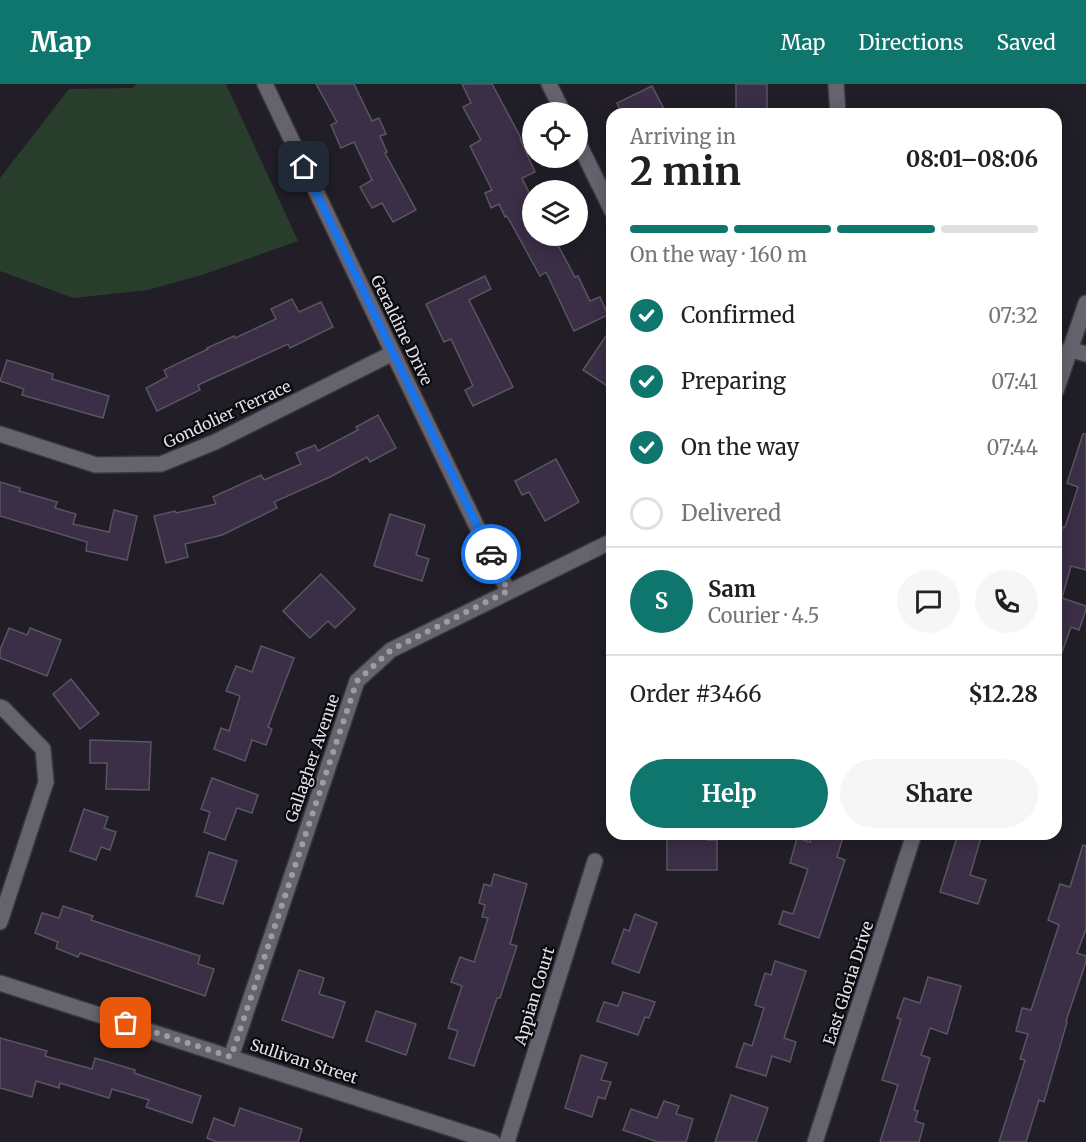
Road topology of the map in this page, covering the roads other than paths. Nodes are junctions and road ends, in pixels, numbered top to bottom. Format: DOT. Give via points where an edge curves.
graph roads {
  1 [pos="265,84"];
  2 [pos="549,84"];
  3 [pos="836,84"];
  4 [pos="558,102"];
  5 [pos="838,108"];
  6 [pos="588,163"];
  7 [pos="606,200"];
  8 [pos="1086,303"];
  9 [pos="1069,349"];
  10 [pos="393,353"];
  11 [pos="1086,354"];
  12 [pos="1062,372"];
  13 [pos="0,434"];
  14 [pos="606,543"];
  15 [pos="508,591"];
  16 [pos="0,707"];
  17 [pos="912,840"];
  18 [pos="596,861"];
  19 [pos="0,922"];
  20 [pos="0,983"];
  21 [pos="231,1057"];
  22 [pos="493,1142"];
  23 [pos="507,1142"];
  24 [pos="815,1142"];
  1 -- 10 [label="street, Geraldine Drive"];
  2 -- 4 [label="street"];
  3 -- 5 [label="street"];
  6 -- 7 [label="street"];
  8 -- 9 [label="street"];
  9 -- 11 [label="street"];
  9 -- 12 [label="street"];
  10 -- 13 [label="street, Gondolier Terrace" via="215,442 161,464 96,465"];
  10 -- 15 [label="street, Geraldine Drive"];
  14 -- 15 [label="street, Gallagher Avenue"];
  15 -- 21 [label="street, Gallagher Avenue" via="391,650 357,681"];
  16 -- 19 [label="street" via="43,749 46,782"];
  17 -- 24 [label="street, East Gloria Drive"];
  18 -- 23 [label="street, Appian Court"];
  20 -- 21 [label="street, Sullivan Street"];
  21 -- 22 [label="street, Sullivan Street"];
}
